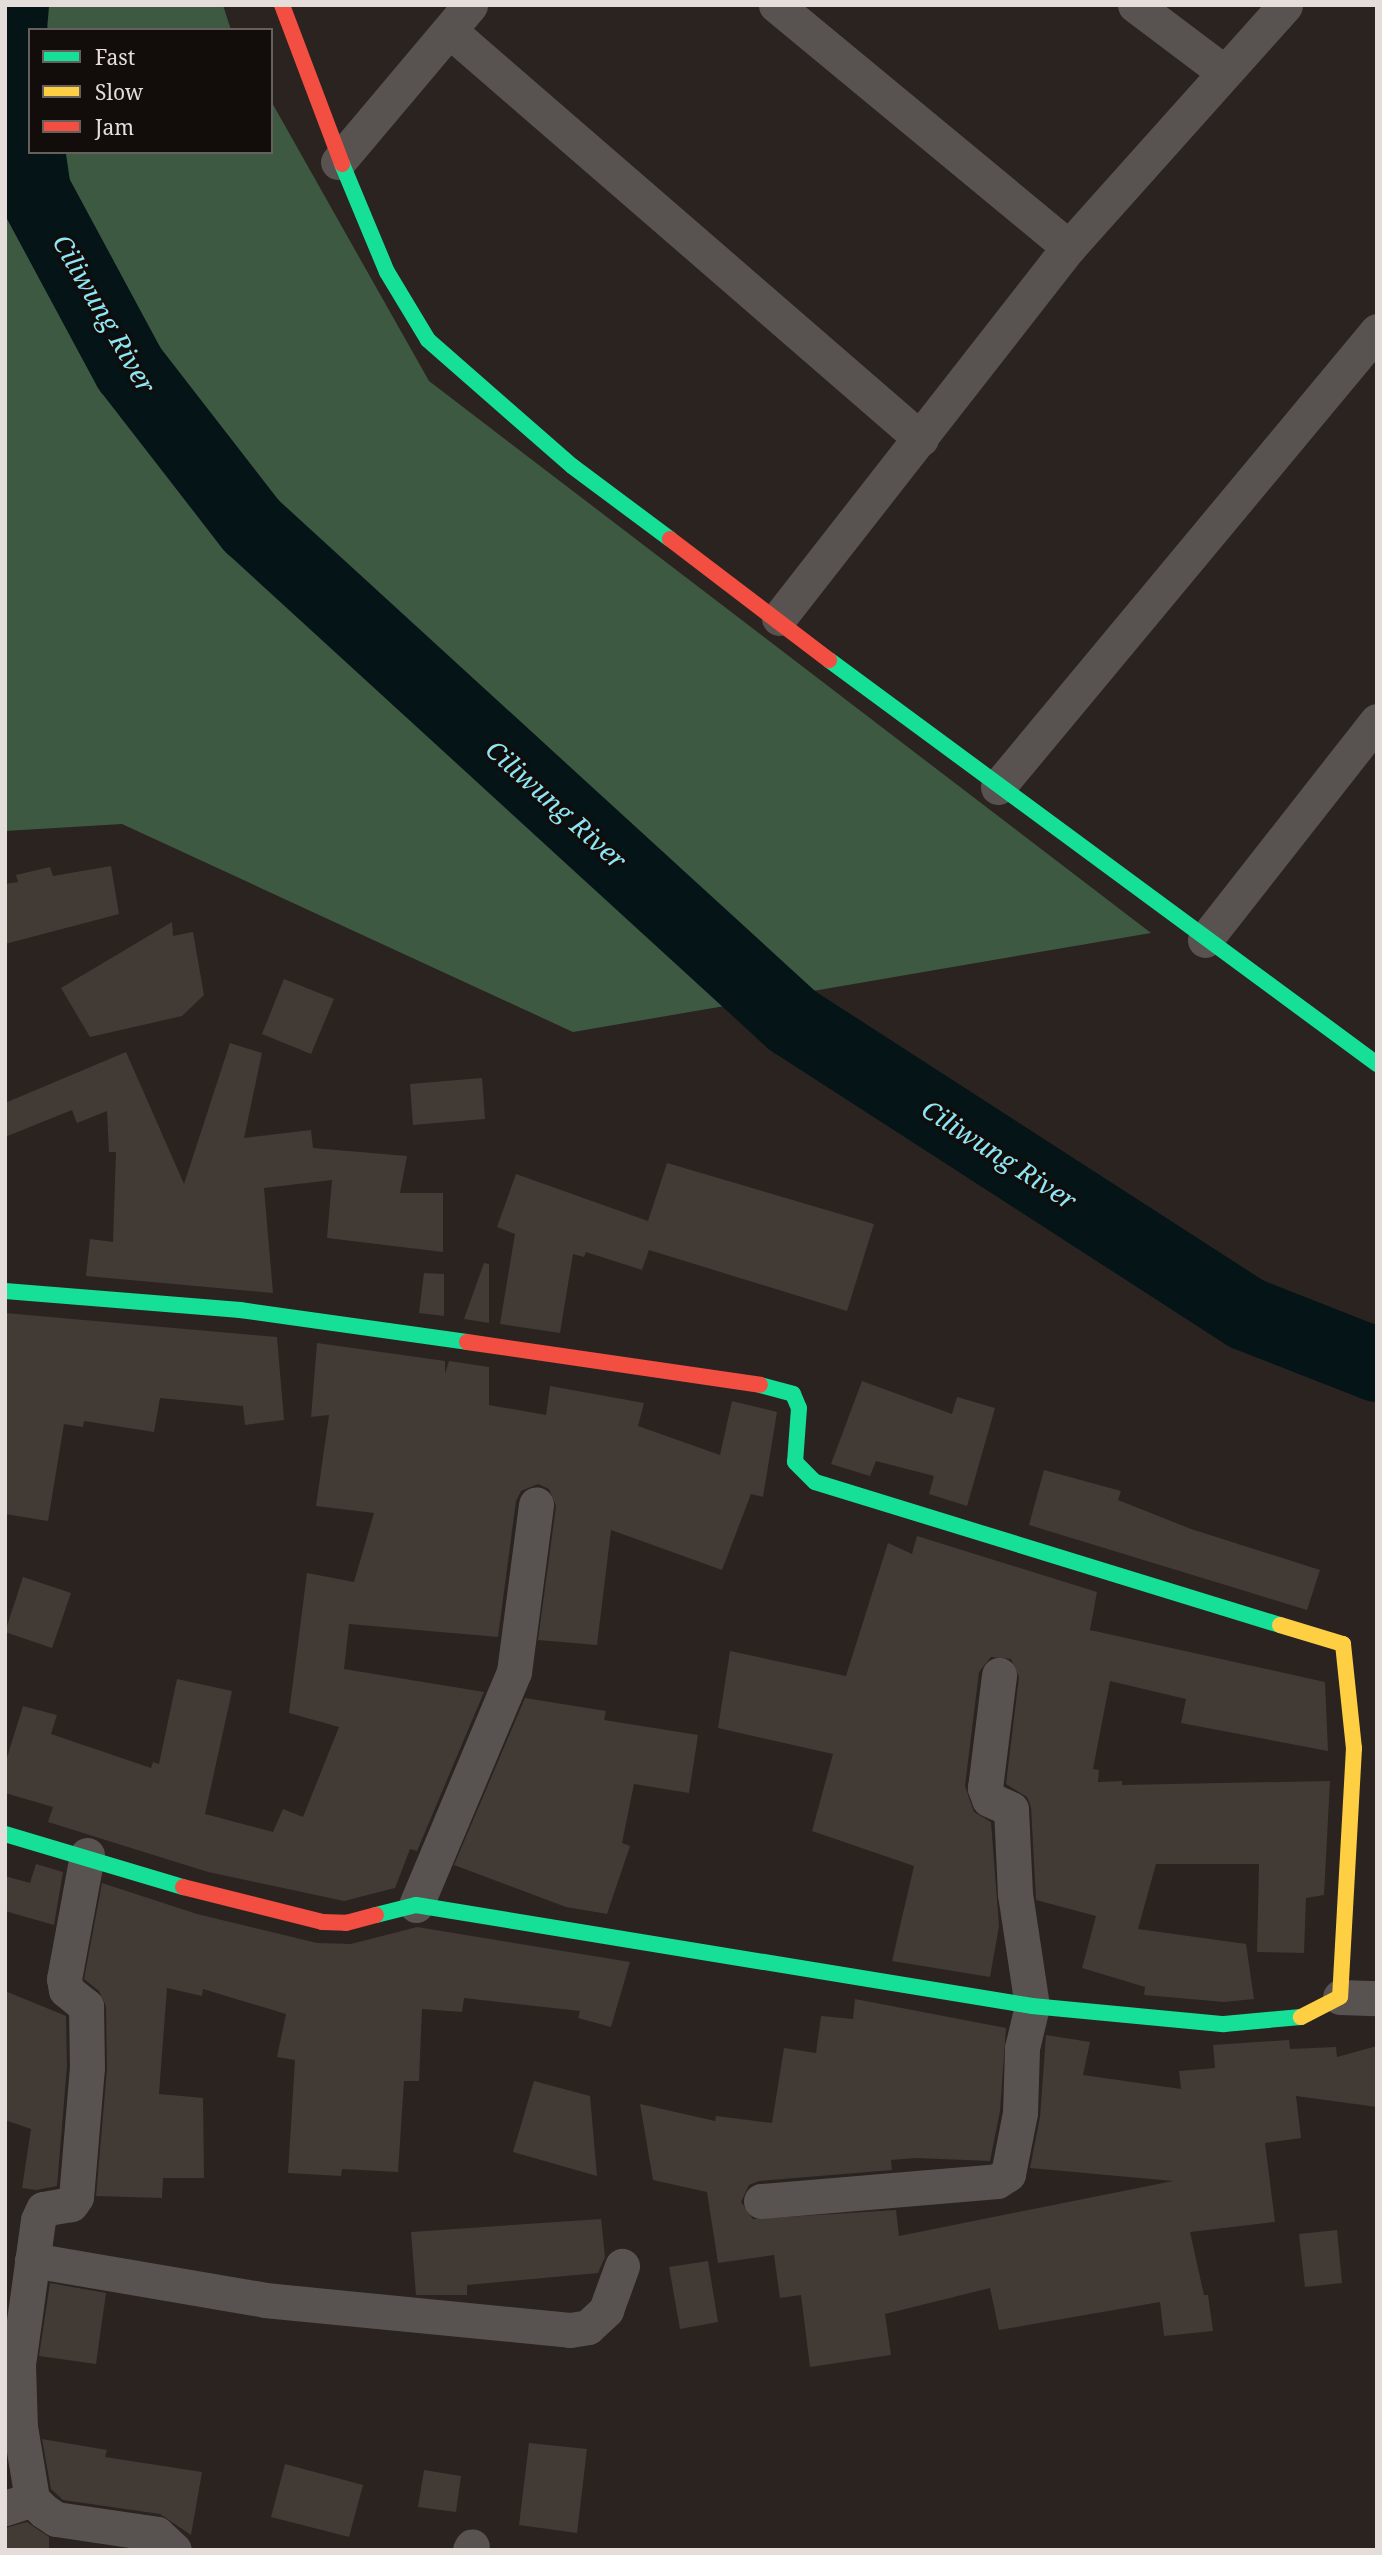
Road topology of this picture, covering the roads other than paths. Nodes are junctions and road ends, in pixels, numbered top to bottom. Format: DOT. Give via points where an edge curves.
graph roads {
  1 [pos="282,5"];
  2 [pos="776,5"];
  3 [pos="1135,5"];
  4 [pos="1285,5"];
  5 [pos="460,18"];
  6 [pos="1224,72"];
  7 [pos="338,162"];
  8 [pos="1069,247"];
  9 [pos="1377,331"];
  10 [pos="921,439"];
  11 [pos="779,618"];
  12 [pos="1377,722"];
  13 [pos="998,787"];
  14 [pos="1205,940"];
  15 [pos="1377,1064"];
  16 [pos="5,1291"];
  17 [pos="536,1504"];
  18 [pos="999,1675"];
  19 [pos="5,1834"];
  20 [pos="88,1855"];
  21 [pos="416,1905"];
  22 [pos="1340,1997"];
  23 [pos="1377,1998"];
  24 [pos="1032,2006"];
  25 [pos="761,2201"];
  26 [pos="32,2260"];
  27 [pos="622,2266"];
  28 [pos="19,2504"];
  29 [pos="174,2550"];
  1 -- 7 [label="street"];
  2 -- 8 [label="street"];
  3 -- 6 [label="street"];
  4 -- 6 [label="street"];
  5 -- 7 [label="street"];
  5 -- 10 [label="street"];
  6 -- 8 [label="street"];
  7 -- 11 [label="street" via="387,272 428,340 572,466"];
  8 -- 10 [label="street"];
  9 -- 13 [label="street"];
  10 -- 11 [label="street"];
  11 -- 13 [label="street"];
  12 -- 14 [label="street"];
  13 -- 14 [label="street"];
  14 -- 15 [label="street"];
  16 -- 22 [label="street" via="240,1310 754,1383 793,1394 799,1408 795,1462 815,1482 1343,1644 1354,1748"];
  17 -- 21 [label="street" via="514,1672"];
  18 -- 24 [label="street" via="985,1788 989,1799 1011,1809 1015,1894"];
  19 -- 20 [label="street"];
  20 -- 21 [label="street" via="202,1893 322,1922 346,1923"];
  20 -- 26 [label="street" via="64,1979 66,1990 86,2006 87,2067 76,2197 71,2204 43,2209"];
  21 -- 24 [label="street"];
  22 -- 23 [label="street"];
  22 -- 24 [label="street" via="1303,2017 1224,2024"];
  24 -- 25 [label="street" via="1022,2048 1020,2113 1008,2174 996,2180"];
  26 -- 27 [label="street" via="265,2300 570,2330 589,2326 606,2310"];
  26 -- 28 [label="street" via="18,2365"];
  28 -- 29 [label="street" via="56,2519 157,2534"];
}
